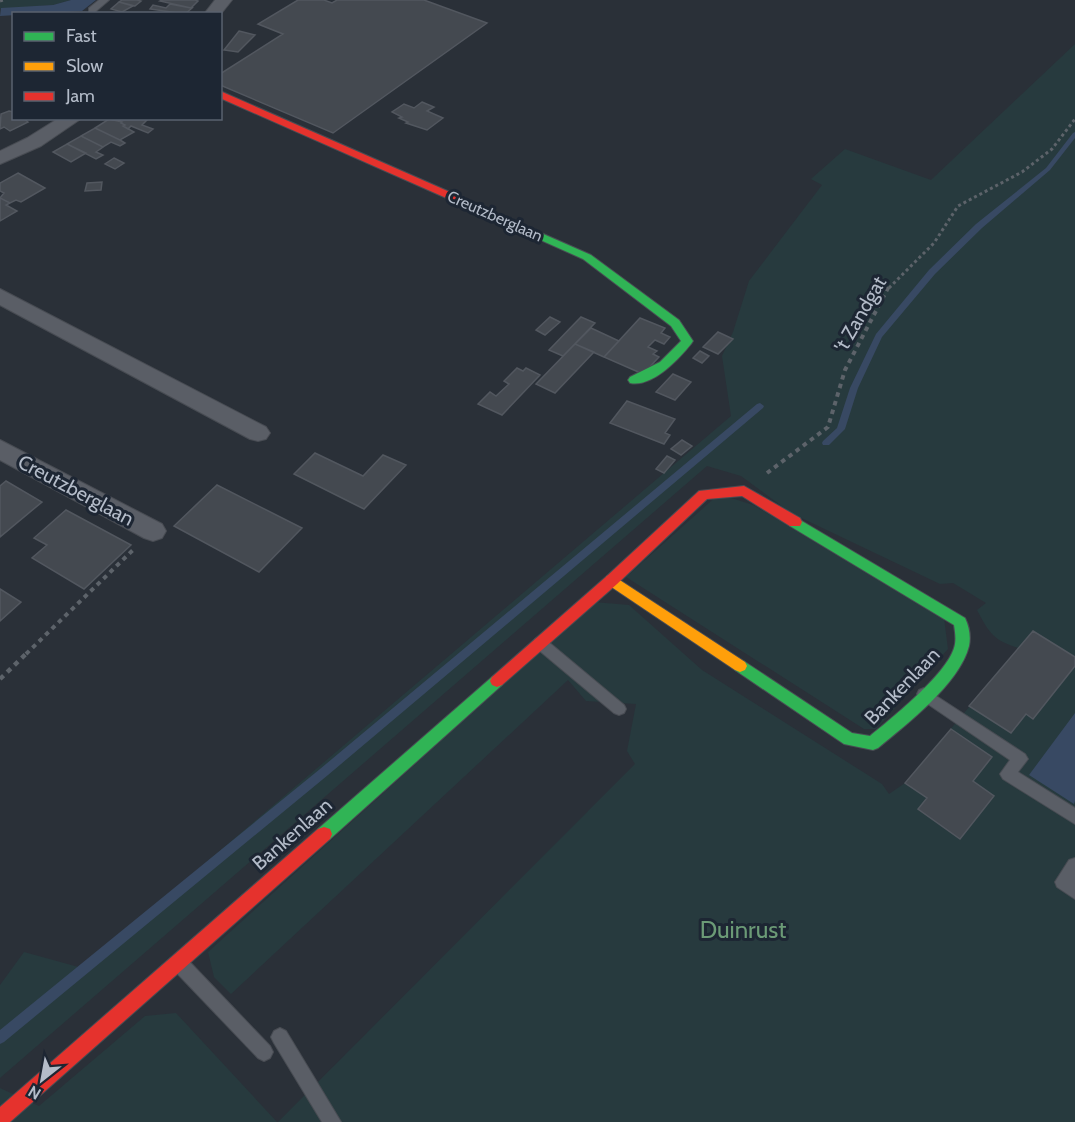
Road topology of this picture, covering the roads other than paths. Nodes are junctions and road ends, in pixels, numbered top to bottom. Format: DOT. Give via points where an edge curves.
graph roads {
  1 [pos="105,0"];
  2 [pos="224,0"];
  3 [pos="92,10"];
  4 [pos="214,12"];
  5 [pos="222,95"];
  6 [pos="70,120"];
  7 [pos="0,158"];
  8 [pos="0,296"];
  9 [pos="634,380"];
  10 [pos="258,433"];
  11 [pos="0,449"];
  12 [pos="153,531"];
  13 [pos="612,580"];
  14 [pos="539,642"];
  15 [pos="924,694"];
  16 [pos="619,709"];
  17 [pos="1075,817"];
  18 [pos="1075,865"];
  19 [pos="1075,891"];
  20 [pos="178,962"];
  21 [pos="280,1037"];
  22 [pos="264,1052"];
  23 [pos="0,1119"];
  24 [pos="332,1122"];
  1 -- 3 [label="lane"];
  2 -- 4 [label="street"];
  5 -- 9 [label="street, Creutzberglaan" via="587,257 675,323 687,341 653,376"];
  6 -- 7 [label="street"];
  8 -- 10 [label="street"];
  11 -- 12 [label="street, Creutzberglaan"];
  13 -- 14 [label="street, Bankenlaan"];
  13 -- 15 [label="street, Bankenlaan" via="849,738 873,743"];
  13 -- 15 [label="street, Bankenlaan" via="704,494 744,490 960,622 962,647 954,663"];
  14 -- 16 [label="lane"];
  14 -- 20 [label="street, Bankenlaan"];
  15 -- 17 [label="lane" via="1020,759 1008,774"];
  18 -- 19 [label="lane" via="1062,882"];
  20 -- 22 [label="lane"];
  20 -- 23 [label="street, Bankenlaan"];
  21 -- 24 [label="lane"];
}
